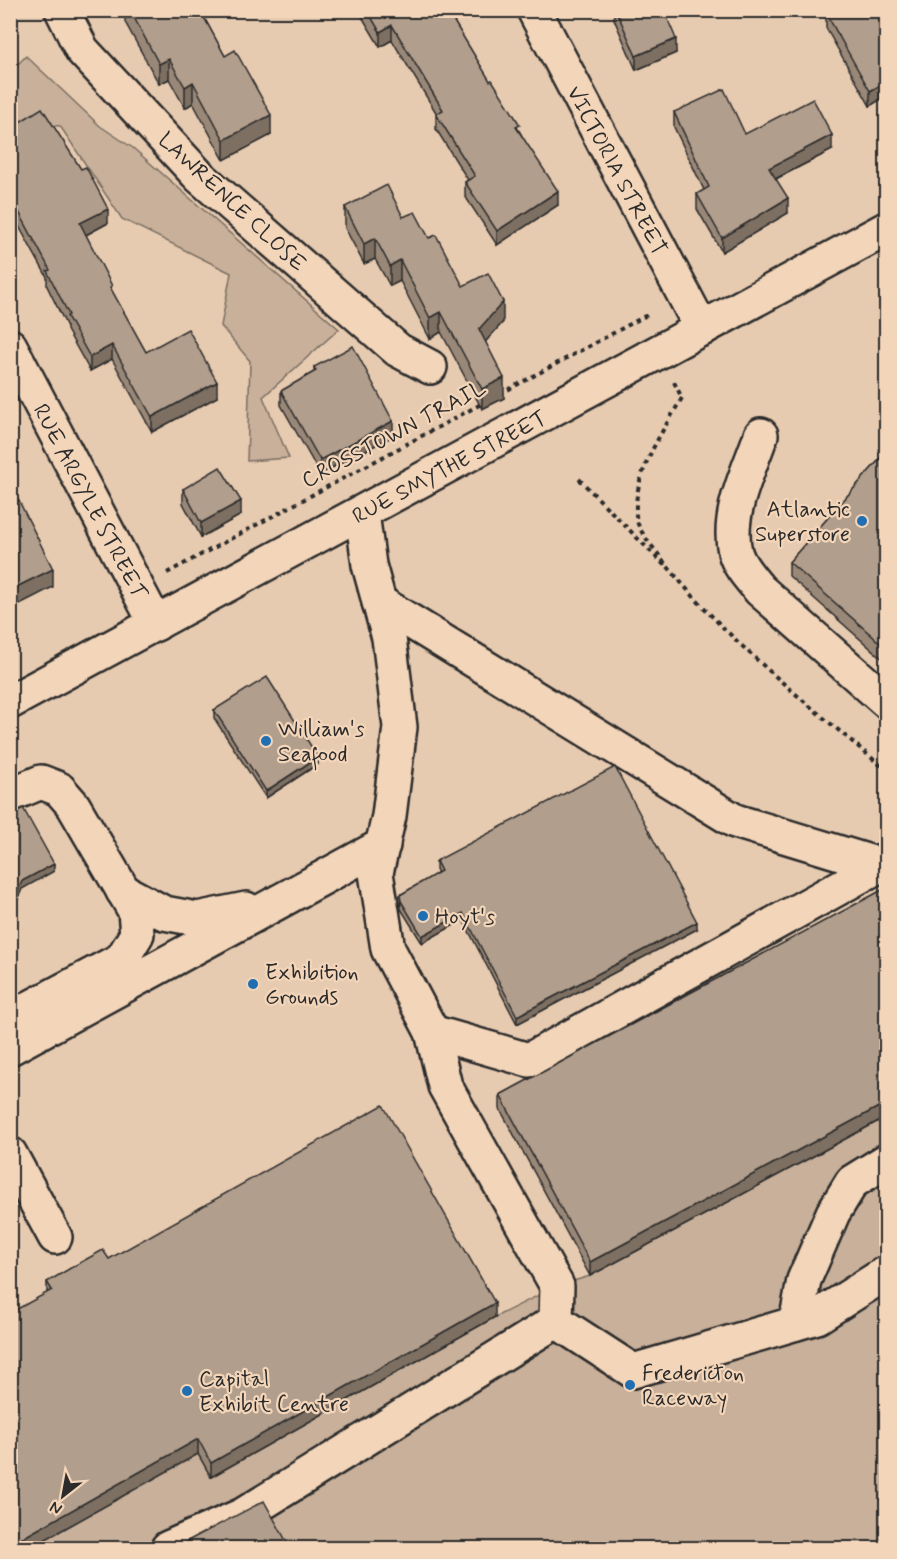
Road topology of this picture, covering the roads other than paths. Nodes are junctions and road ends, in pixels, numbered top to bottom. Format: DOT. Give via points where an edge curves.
graph roads {
  1 [pos="62,10"];
  2 [pos="534,10"];
  3 [pos="886,229"];
  4 [pos="702,330"];
  5 [pos="10,346"];
  6 [pos="430,368"];
  7 [pos="761,435"];
  8 [pos="362,513"];
  9 [pos="379,602"];
  10 [pos="156,624"];
  11 [pos="886,701"];
  12 [pos="10,702"];
  13 [pos="10,795"];
  14 [pos="382,845"];
  15 [pos="883,866"];
  16 [pos="123,891"];
  17 [pos="275,904"];
  18 [pos="10,1023"];
  19 [pos="432,1032"];
  20 [pos="10,1048"];
  21 [pos="10,1154"];
  22 [pos="886,1161"];
  23 [pos="55,1237"];
  24 [pos="886,1273"];
  25 [pos="556,1321"];
  26 [pos="796,1323"];
  27 [pos="168,1548"];
  1 -- 6 [label="street, LAWRENCE CLOSE" via="82,50 199,176 398,350"];
  2 -- 4 [label="street, VICTORIA STREET"];
  3 -- 4 [label="street, RUE SMYTHE STREET"];
  4 -- 8 [label="street, RUE SMYTHE STREET"];
  5 -- 10 [label="street, RUE ARGYLE STREET"];
  7 -- 11 [label="street" via="737,505 735,552 760,590"];
  8 -- 9 [label="street"];
  8 -- 10 [label="street, RUE SMYTHE STREET"];
  9 -- 14 [label="street" via="389,638 399,728"];
  9 -- 15 [label="street" via="735,821"];
  10 -- 12 [label="street, RUE SMYTHE STREET"];
  13 -- 16 [label="street" via="41,782 59,789 74,805"];
  14 -- 17 [label="street"];
  14 -- 19 [label="street" via="376,873 388,949"];
  15 -- 19 [label="street" via="528,1060"];
  16 -- 17 [label="street" via="165,913 197,919"];
  16 -- 18 [label="street" via="135,911 137,934 122,958 20,1012"];
  17 -- 20 [label="street"];
  19 -- 25 [label="street" via="445,1086 556,1286"];
  21 -- 23 [label="street"];
  22 -- 26 [label="street" via="852,1182 833,1213 804,1280"];
  24 -- 26 [label="street" via="817,1317"];
  25 -- 26 [label="street" via="633,1371"];
  25 -- 27 [label="street" via="243,1515"];
}
